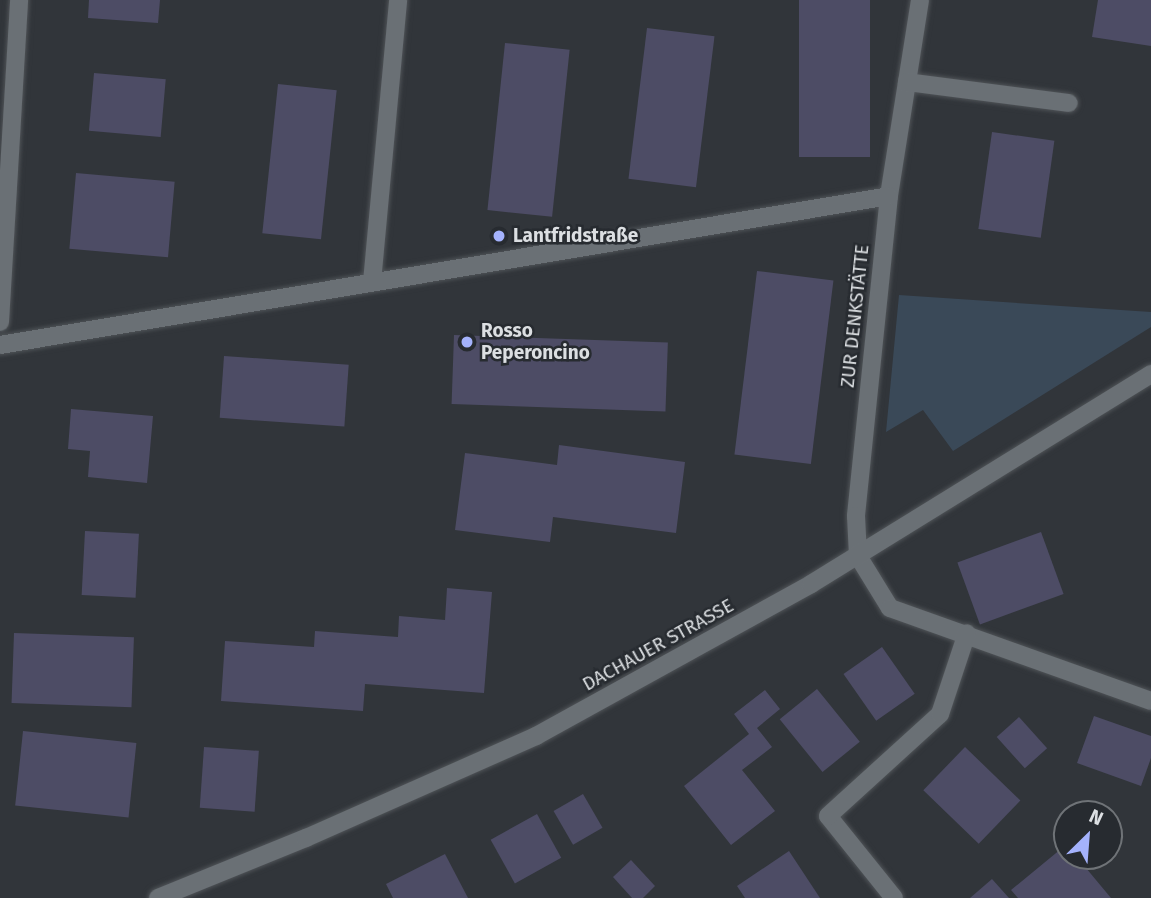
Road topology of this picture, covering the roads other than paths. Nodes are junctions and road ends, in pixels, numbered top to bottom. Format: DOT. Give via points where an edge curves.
graph roads {
  1 [pos="19,0"];
  2 [pos="398,0"];
  3 [pos="920,0"];
  4 [pos="907,82"];
  5 [pos="1069,103"];
  6 [pos="889,196"];
  7 [pos="372,282"];
  8 [pos="0,322"];
  9 [pos="0,345"];
  10 [pos="1151,374"];
  11 [pos="858,556"];
  12 [pos="967,634"];
  13 [pos="1151,701"];
  14 [pos="158,898"];
  15 [pos="894,898"];
  1 -- 8 [label="street"];
  2 -- 7 [label="street"];
  3 -- 4 [label="street, ZUR DENKSTÄTTE"];
  4 -- 5 [label="street"];
  4 -- 6 [label="street, ZUR DENKSTÄTTE"];
  6 -- 7 [label="street"];
  6 -- 11 [label="street, ZUR DENKSTÄTTE" via="856,516"];
  7 -- 9 [label="street"];
  10 -- 11 [label="street, DACHAUER STRASSE"];
  11 -- 12 [label="street" via="890,608"];
  11 -- 14 [label="street, DACHAUER STRASSE" via="536,736"];
  12 -- 13 [label="street"];
  12 -- 15 [label="street" via="940,714 828,816"];
}
